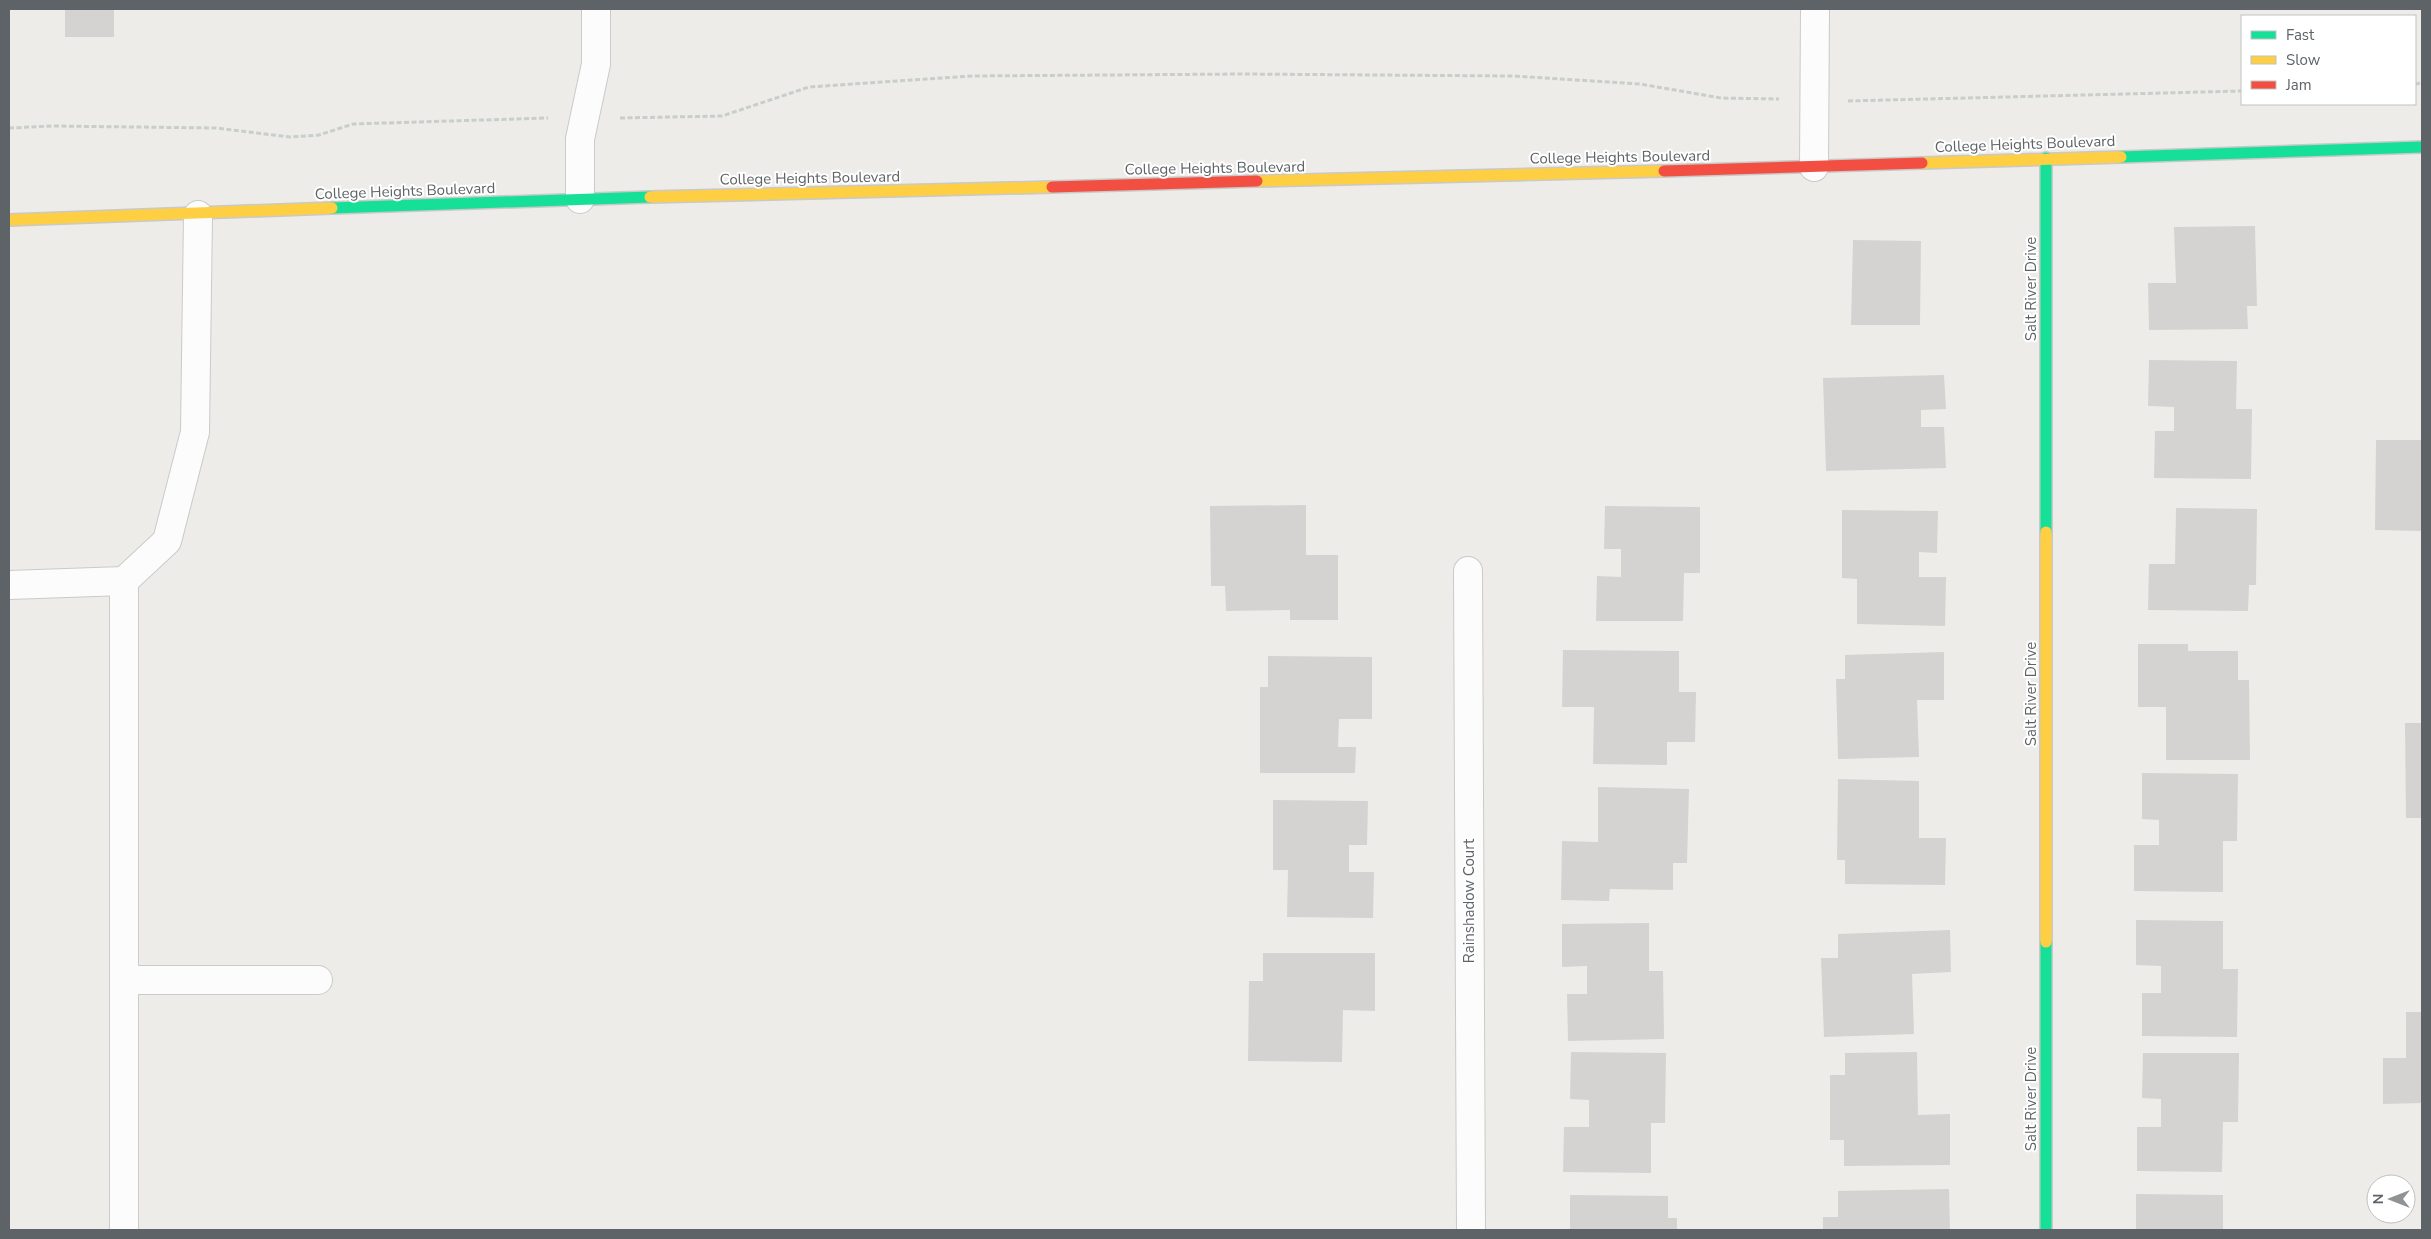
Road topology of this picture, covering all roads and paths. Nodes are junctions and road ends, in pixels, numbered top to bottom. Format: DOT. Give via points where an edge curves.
graph roads {
  1 [pos="596,9"];
  2 [pos="1815,9"];
  3 [pos="2241,91"];
  4 [pos="1815,100"];
  5 [pos="584,117"];
  6 [pos="9,128"];
  7 [pos="2422,146"];
  8 [pos="2046,158"];
  9 [pos="1814,167"];
  10 [pos="580,199"];
  11 [pos="198,214"];
  12 [pos="9,220"];
  13 [pos="1468,571"];
  14 [pos="124,581"];
  15 [pos="9,585"];
  16 [pos="124,980"];
  17 [pos="318,980"];
  18 [pos="124,1230"];
  19 [pos="1471,1230"];
  20 [pos="2046,1230"];
  1 -- 5 [label="street" via="596,64"];
  2 -- 4 [label="street"];
  3 -- 4 [label="path"];
  4 -- 5 [label="path" via="1721,98 1640,84 1513,76 972,76 809,87 722,116"];
  4 -- 9 [label="street"];
  5 -- 6 [label="path" via="353,124 319,135 290,137 216,128"];
  5 -- 10 [label="street" via="580,139"];
  7 -- 8 [label="street, College Heights Boulevard"];
  8 -- 9 [label="street, College Heights Boulevard"];
  8 -- 20 [label="street, Salt River Drive"];
  9 -- 10 [label="street, College Heights Boulevard"];
  10 -- 11 [label="street, College Heights Boulevard"];
  11 -- 12 [label="street, College Heights Boulevard"];
  11 -- 14 [label="street" via="196,432 167,541"];
  13 -- 19 [label="street, Rainshadow Court"];
  14 -- 15 [label="street"];
  14 -- 16 [label="street"];
  16 -- 17 [label="street"];
  16 -- 18 [label="street"];
}
